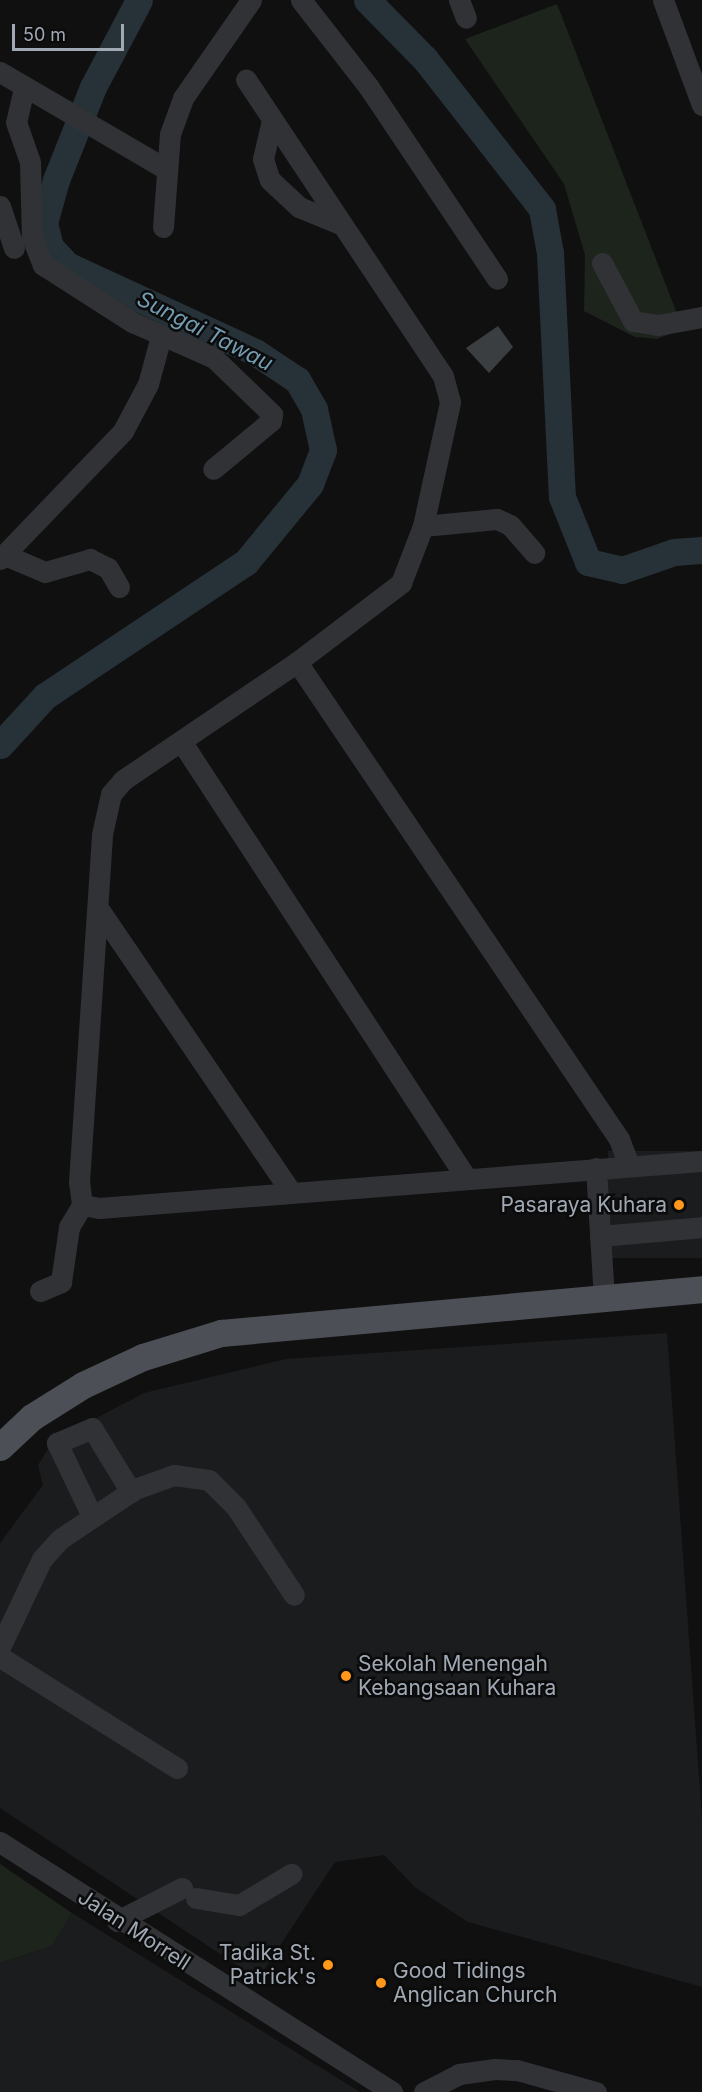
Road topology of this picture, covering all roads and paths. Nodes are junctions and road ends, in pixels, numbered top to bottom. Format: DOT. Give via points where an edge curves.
graph roads {
  1 [pos="251,0"];
  2 [pos="301,0"];
  3 [pos="663,0"];
  4 [pos="0,72"];
  5 [pos="246,79"];
  6 [pos="24,88"];
  7 [pos="702,105"];
  8 [pos="272,120"];
  9 [pos="165,169"];
  10 [pos="0,206"];
  11 [pos="340,224"];
  12 [pos="163,226"];
  13 [pos="14,248"];
  14 [pos="602,263"];
  15 [pos="497,279"];
  16 [pos="702,317"];
  17 [pos="161,336"];
  18 [pos="213,468"];
  19 [pos="423,526"];
  20 [pos="534,553"];
  21 [pos="3,557"];
  22 [pos="119,586"];
  23 [pos="297,662"];
  24 [pos="181,741"];
  25 [pos="100,911"];
  26 [pos="702,1161"];
  27 [pos="629,1165"];
  28 [pos="596,1168"];
  29 [pos="465,1176"];
  30 [pos="291,1192"];
  31 [pos="82,1205"];
  32 [pos="702,1227"];
  33 [pos="600,1236"];
  34 [pos="702,1289"];
  35 [pos="40,1291"];
  36 [pos="604,1299"];
  37 [pos="0,1447"];
  38 [pos="130,1491"];
  39 [pos="91,1514"];
  40 [pos="294,1595"];
  41 [pos="0,1647"];
  42 [pos="0,1657"];
  43 [pos="177,1768"];
  44 [pos="0,1842"];
  45 [pos="291,1874"];
  46 [pos="117,1920"];
  47 [pos="392,2092"];
  48 [pos="424,2092"];
  49 [pos="596,2092"];
  1 -- 9 [label="street" via="183,98"];
  2 -- 15 [label="street" via="368,86"];
  3 -- 7 [label="street"];
  4 -- 6 [label="street"];
  5 -- 8 [label="street"];
  6 -- 9 [label="street"];
  6 -- 17 [label="street" via="16,122 30,162 32,237 43,265"];
  8 -- 11 [label="street"];
  8 -- 11 [label="street" via="263,159 270,180 299,207"];
  9 -- 12 [label="street"];
  10 -- 13 [label="street"];
  11 -- 19 [label="street" via="449,388"];
  14 -- 16 [label="street" via="633,321 658,325"];
  17 -- 18 [label="street" via="214,358 273,414"];
  17 -- 21 [label="street" via="148,384 123,432"];
  19 -- 20 [label="street" via="497,519 510,525"];
  19 -- 23 [label="street" via="401,582"];
  21 -- 22 [label="street" via="45,572 90,559 108,568"];
  23 -- 24 [label="street"];
  23 -- 27 [label="street" via="620,1139"];
  24 -- 25 [label="street" via="111,794 104,810"];
  24 -- 29 [label="street"];
  25 -- 30 [label="street"];
  25 -- 31 [label="street" via="79,1182"];
  26 -- 27 [label="street"];
  27 -- 28 [label="street"];
  28 -- 29 [label="street"];
  28 -- 33 [label="street"];
  29 -- 30 [label="street"];
  30 -- 31 [label="street" via="99,1208"];
  31 -- 35 [label="street" via="69,1227 61,1282"];
  32 -- 33 [label="street"];
  33 -- 36 [label="street"];
  34 -- 36 [label="main road"];
  36 -- 37 [label="main road" via="261,1327 187,1342 83,1385 32,1418"];
  38 -- 39 [label="street"];
  38 -- 39 [label="street" via="93,1428 57,1443"];
  38 -- 40 [label="street" via="191,1474 209,1480 236,1507"];
  39 -- 41 [label="street" via="42,1559"];
  42 -- 43 [label="street"];
  44 -- 46 [label="street, Jalan Morrell"];
  45 -- 46 [label="street" via="239,1905 189,1893"];
  46 -- 47 [label="street, Jalan Morrell"];
  48 -- 49 [label="street" via="459,2074 495,2069"];
}
